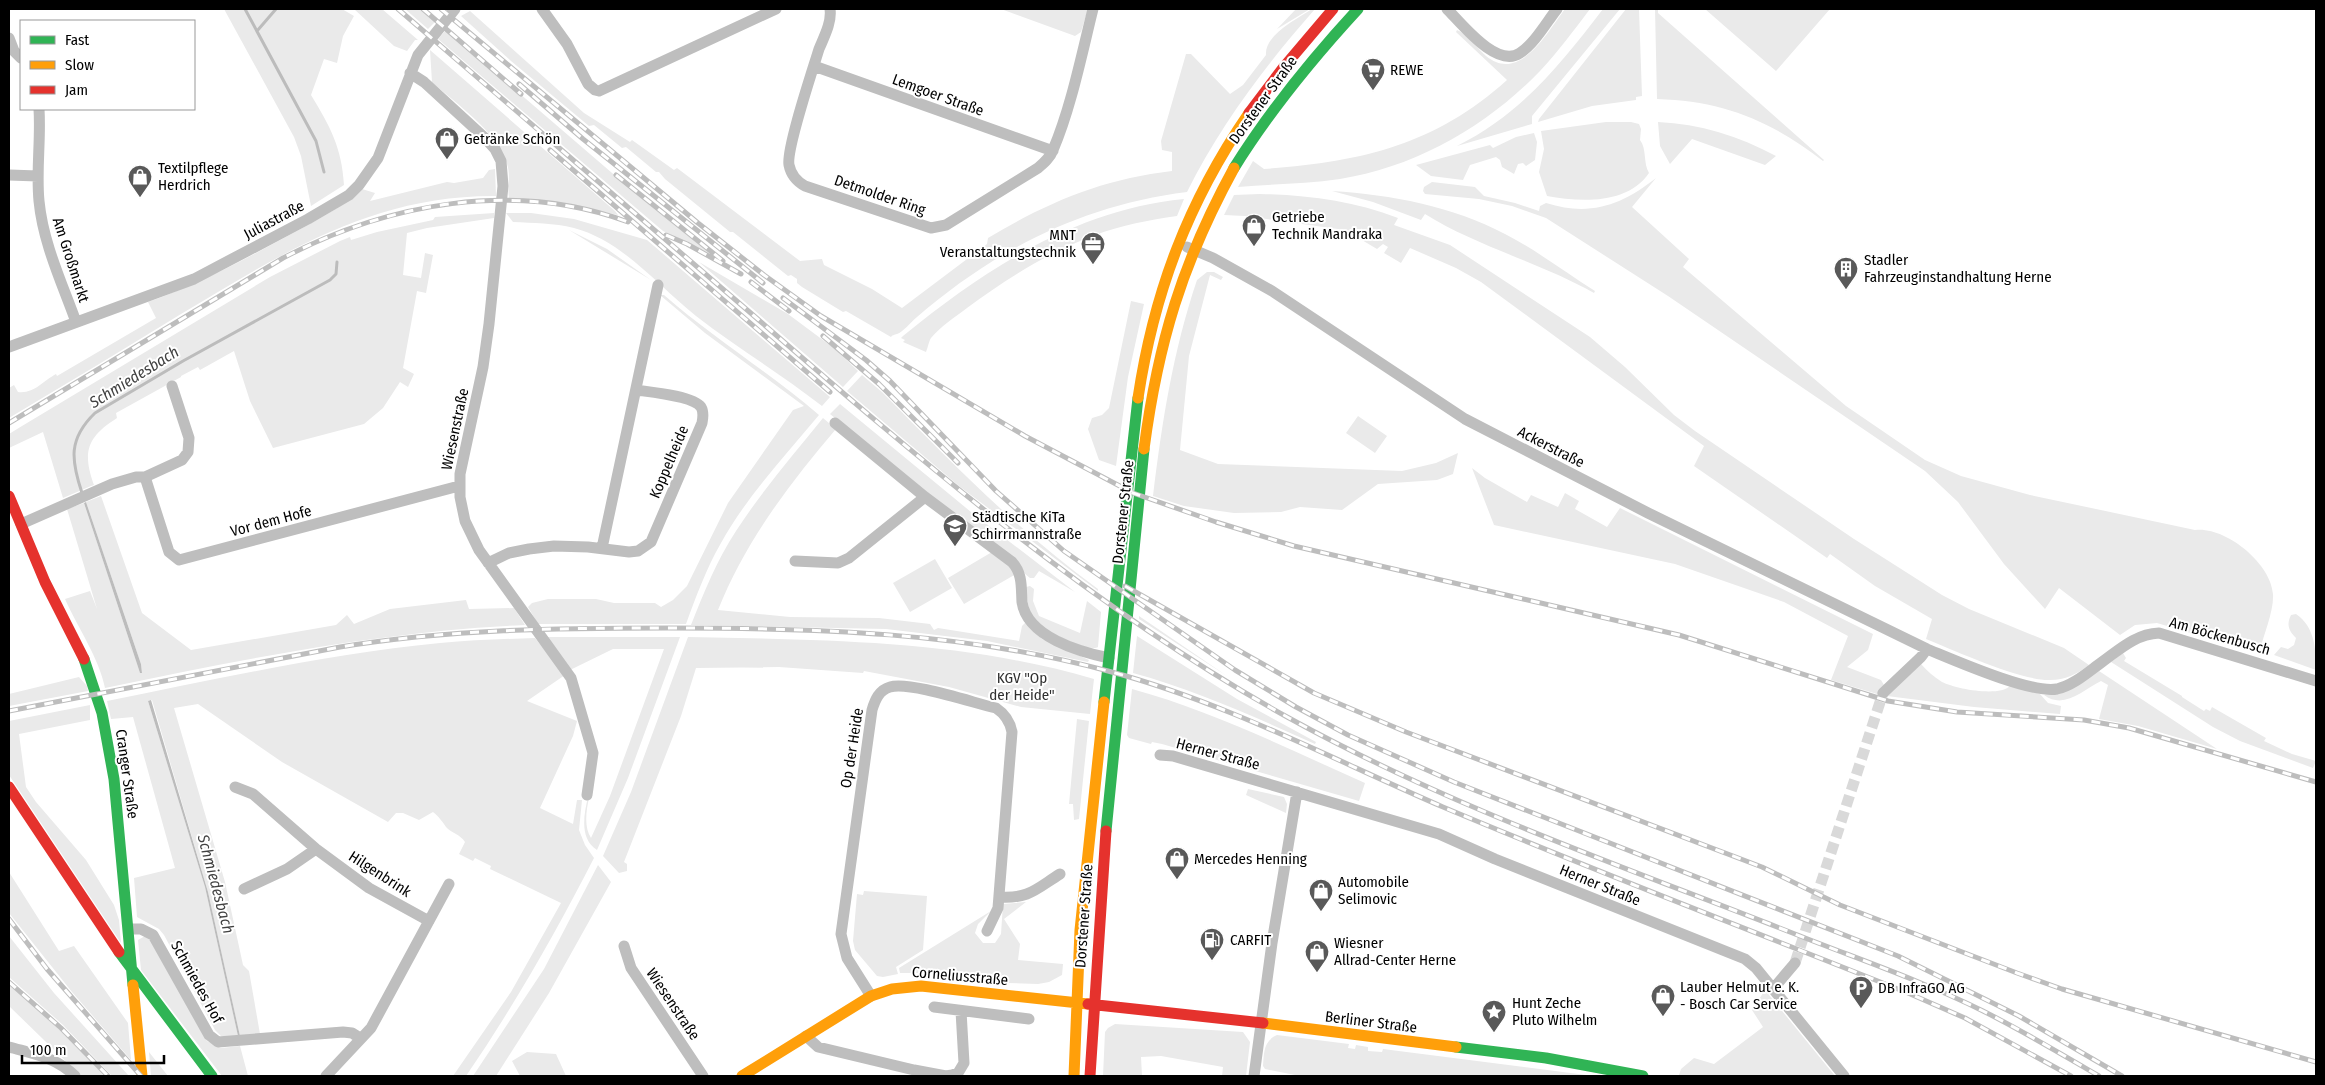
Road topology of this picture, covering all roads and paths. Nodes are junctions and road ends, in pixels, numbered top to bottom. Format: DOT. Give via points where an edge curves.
graph roads {
  1 [pos="455,9"];
  2 [pos="542,9"];
  3 [pos="776,9"];
  4 [pos="830,9"];
  5 [pos="1093,9"];
  6 [pos="1333,9"];
  7 [pos="1358,9"];
  8 [pos="1447,9"];
  9 [pos="1557,9"];
  10 [pos="9,38"];
  11 [pos="20,57"];
  12 [pos="814,66"];
  13 [pos="410,73"];
  14 [pos="41,111"];
  15 [pos="1053,151"];
  16 [pos="9,175"];
  17 [pos="38,176"];
  18 [pos="1178,243"];
  19 [pos="1195,250"];
  20 [pos="658,285"];
  21 [pos="76,322"];
  22 [pos="9,347"];
  23 [pos="172,386"];
  24 [pos="636,390"];
  25 [pos="835,423"];
  26 [pos="145,477"];
  27 [pos="459,486"];
  28 [pos="9,496"];
  29 [pos="925,497"];
  30 [pos="21,524"];
  31 [pos="602,548"];
  32 [pos="795,561"];
  33 [pos="488,563"];
  34 [pos="1927,649"];
  35 [pos="1109,658"];
  36 [pos="2316,681"];
  37 [pos="1883,693"];
  38 [pos="1160,755"];
  39 [pos="9,787"];
  40 [pos="235,787"];
  41 [pos="1297,792"];
  42 [pos="587,794"];
  43 [pos="9,801"];
  44 [pos="316,849"];
  45 [pos="1060,874"];
  46 [pos="449,884"];
  47 [pos="244,889"];
  48 [pos="999,897"];
  49 [pos="429,922"];
  50 [pos="129,929"];
  51 [pos="987,931"];
  52 [pos="624,946"];
  53 [pos="1795,964"];
  54 [pos="1773,989"];
  55 [pos="871,996"];
  56 [pos="1074,1002"];
  57 [pos="1093,1005"];
  58 [pos="934,1007"];
  59 [pos="961,1011"];
  60 [pos="1029,1019"];
  61 [pos="1261,1023"];
  62 [pos="806,1036"];
  63 [pos="360,1038"];
  64 [pos="9,1047"];
  65 [pos="75,1076"];
  66 [pos="142,1076"];
  67 [pos="199,1076"];
  68 [pos="212,1076"];
  69 [pos="326,1076"];
  70 [pos="703,1076"];
  71 [pos="742,1076"];
  72 [pos="1074,1076"];
  73 [pos="1090,1076"];
  74 [pos="1254,1076"];
  75 [pos="1643,1076"];
  76 [pos="1844,1076"];
  1 -- 13 [label="street, Juliastraße" via="423,46"];
  2 -- 3 [label="street" via="588,84 600,91"];
  4 -- 12 [label="street, Detmolder Ring"];
  5 -- 15 [label="street, Detmolder Ring"];
  6 -- 18 [label="main road, Dorstener Straße" via="1290,57 1250,110 1204,186"];
  7 -- 19 [label="main road, Dorstener Straße" via="1276,103 1242,153"];
  8 -- 9 [label="street" via="1495,54 1510,57 1525,49"];
  10 -- 11 [label="street"];
  12 -- 15 [label="street, Lemgoer Straße"];
  12 -- 15 [label="street, Detmolder Ring" via="789,156 791,173 805,186 921,226 938,227 1038,168"];
  13 -- 21 [label="street, Juliastraße" via="378,158 349,195 194,279"];
  13 -- 27 [label="street, Wiesenstraße" via="485,138 494,149 502,170 499,239 483,367"];
  14 -- 17 [label="street, Am Großmarkt"];
  16 -- 17 [label="street"];
  17 -- 21 [label="street, Am Großmarkt" via="42,220 49,249"];
  18 -- 19 [label="street, Ackerstraße"];
  18 -- 35 [label="main road, Dorstener Straße" via="1147,341 1137,401"];
  19 -- 34 [label="street, Ackerstraße" via="1272,291 1465,419 1648,513"];
  19 -- 57 [label="main road, Dorstener Straße" via="1183,275 1165,332 1146,443 1107,810"];
  20 -- 24 [label="street"];
  21 -- 22 [label="street, Juliastraße"];
  23 -- 26 [label="street" via="189,438 188,452 182,460"];
  24 -- 31 [label="street"];
  24 -- 31 [label="street, Koppelheide" via="696,403 702,411 702,423 650,542 634,552"];
  25 -- 29 [label="street"];
  26 -- 27 [label="street, Vor dem Hofe" via="170,552 179,560"];
  26 -- 30 [label="street" via="136,476"];
  27 -- 33 [label="street, Wiesenstraße" via="472,538"];
  28 -- 30 [label="main road, Cranger Straße"];
  29 -- 32 [label="street" via="849,558 838,563"];
  29 -- 35 [label="street" via="1015,566 1020,574 1025,611 1038,630 1084,653"];
  30 -- 50 [label="main road, Cranger Straße" via="45,582 87,666 102,713 114,780"];
  31 -- 33 [label="street, Koppelheide" via="554,546 529,549 509,553"];
  33 -- 42 [label="street, Wiesenstraße" via="572,678 593,753"];
  34 -- 36 [label="street, Am Böckenbusch" via="2031,688 2049,690 2077,680 2134,639 2159,633"];
  34 -- 37 [label="street"];
  35 -- 56 [label="main road, Dorstener Straße"];
  38 -- 41 [label="street, Herner Straße"];
  39 -- 68 [label="main road" via="122,956"];
  40 -- 44 [label="street, Hilgenbrink" via="253,794"];
  41 -- 54 [label="street, Herner Straße" via="1439,834 1746,959"];
  41 -- 61 [label="street"];
  43 -- 67 [label="main road" via="123,972"];
  44 -- 47 [label="street" via="287,869"];
  44 -- 49 [label="street, Hilgenbrink" via="369,888"];
  45 -- 48 [label="street" via="1025,896"];
  46 -- 49 [label="street"];
  48 -- 51 [label="street, Op der Heide" via="998,908"];
  48 -- 55 [label="street, Op der Heide" via="1012,732 1010,724 996,708 931,691 891,686 882,691 872,710 841,934 848,958"];
  49 -- 63 [label="street" via="371,1028"];
  50 -- 63 [label="street, Schmiedes Hof" via="141,928 153,935 212,1039 218,1042 343,1032"];
  50 -- 66 [label="main road, Cranger Straße"];
  52 -- 70 [label="street, Wiesenstraße" via="631,968"];
  53 -- 54 [label="street"];
  54 -- 76 [label="street, Herner Straße"];
  55 -- 56 [label="main road, Corneliusstraße" via="897,988 921,986"];
  55 -- 62 [label="main road, Corneliusstraße"];
  56 -- 57 [label="main road, Corneliusstraße"];
  56 -- 72 [label="main road, Dorstener Straße"];
  57 -- 61 [label="main road, Berliner Straße"];
  57 -- 73 [label="main road, Dorstener Straße"];
  58 -- 59 [label="street"];
  59 -- 60 [label="street"];
  59 -- 62 [label="street" via="964,1063 958,1072 946,1076 818,1047"];
  61 -- 74 [label="street"];
  61 -- 75 [label="main road, Berliner Straße" via="1546,1058"];
  62 -- 71 [label="main road, Corneliusstraße"];
  63 -- 69 [label="street"];
  64 -- 65 [label="street" via="50,1058"];
}
